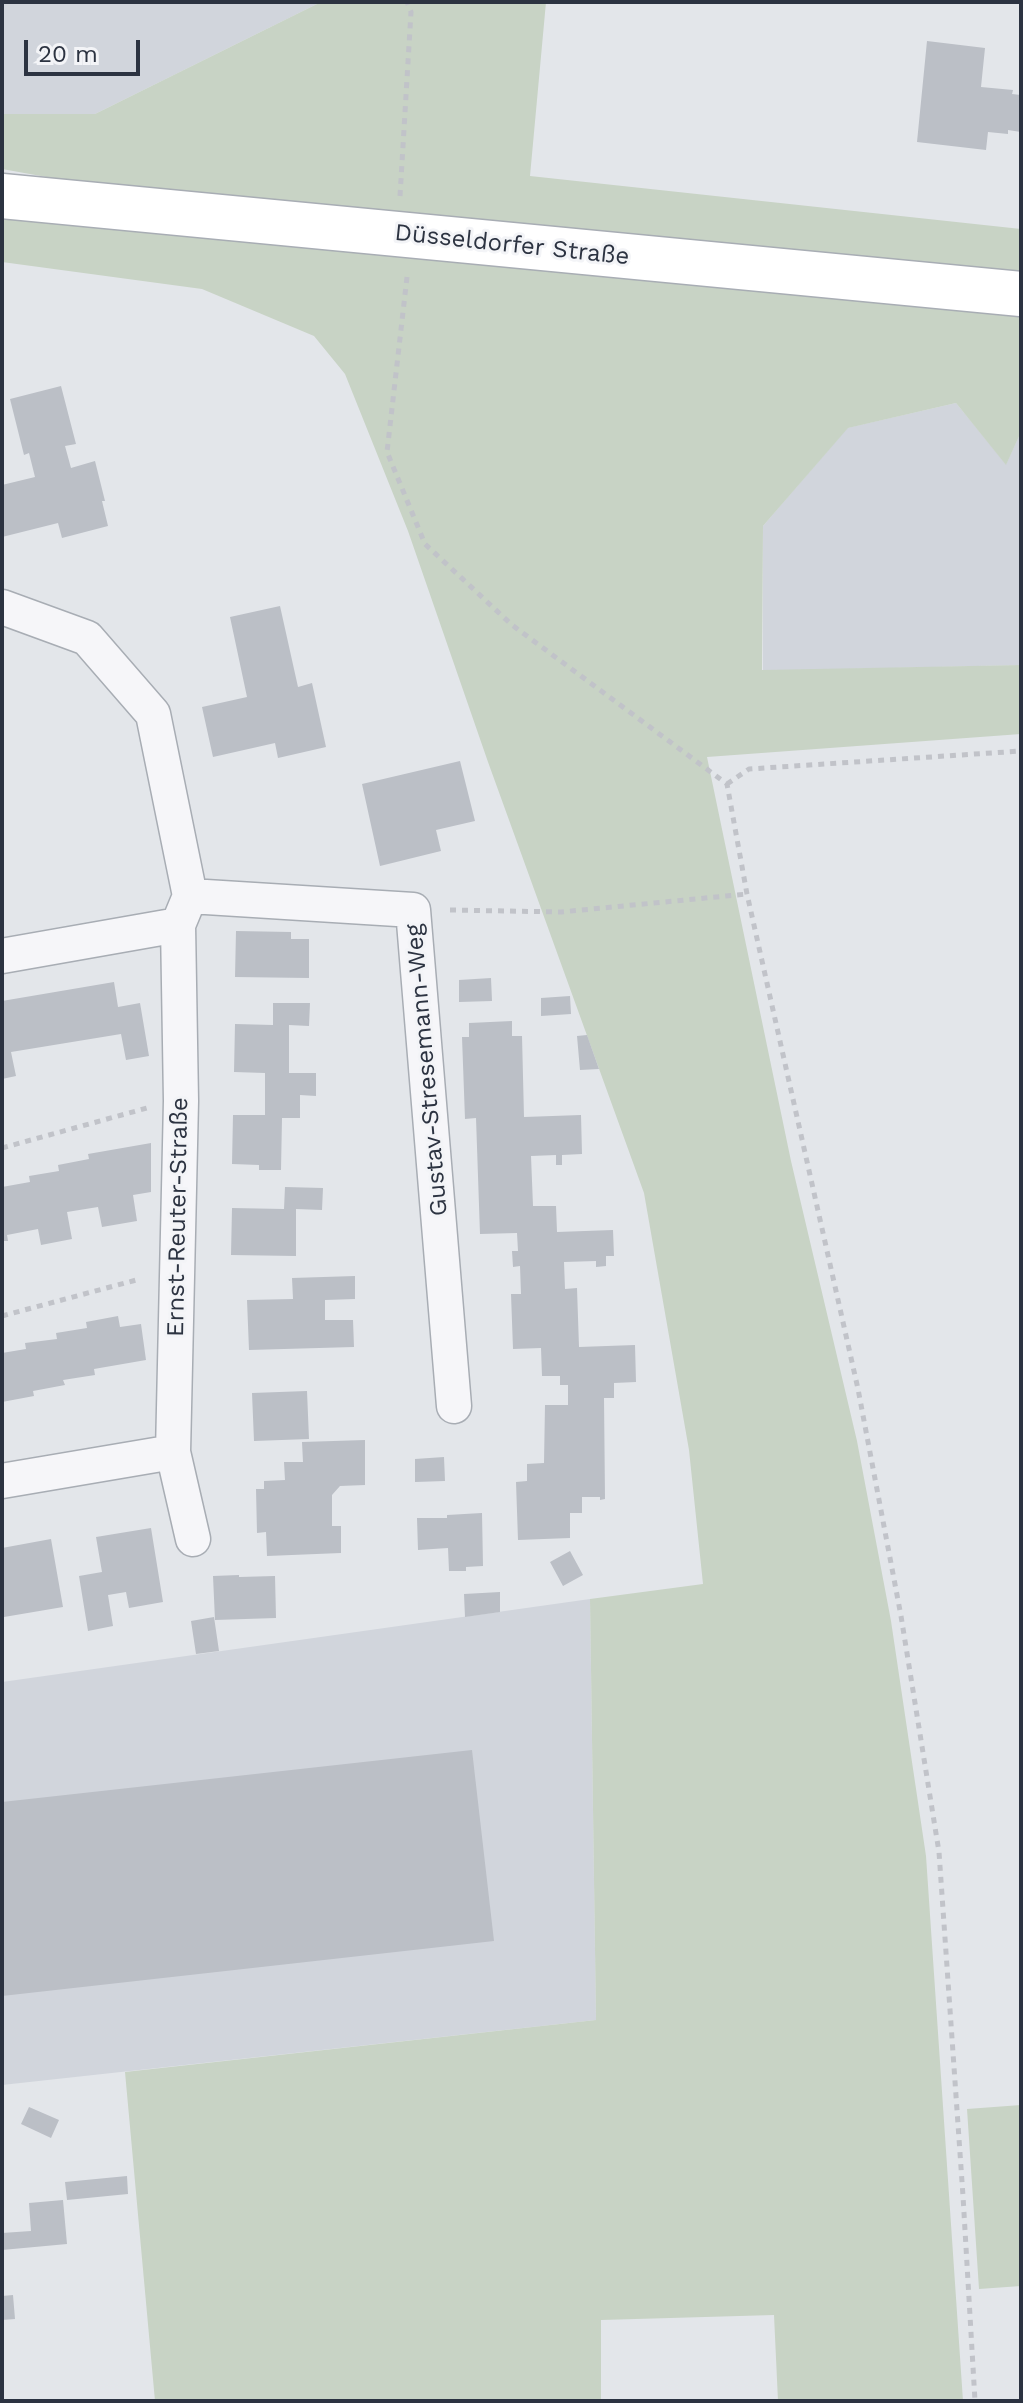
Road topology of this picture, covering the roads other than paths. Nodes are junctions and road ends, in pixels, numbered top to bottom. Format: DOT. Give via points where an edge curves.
graph roads {
  1 [pos="2,196"];
  2 [pos="1021,294"];
  3 [pos="2,607"];
  4 [pos="184,911"];
  5 [pos="2,956"];
  6 [pos="454,1406"];
  7 [pos="173,1452"];
  8 [pos="2,1481"];
  9 [pos="193,1539"];
  1 -- 2 [label="main road, Düsseldorfer Straße"];
  3 -- 4 [label="street, Ernst-Reuter-Straße" via="87,638 153,714"];
  4 -- 5 [label="street, Gustav-Stresemann-Weg"];
  4 -- 6 [label="street, Gustav-Stresemann-Weg" via="413,910"];
  4 -- 7 [label="street, Ernst-Reuter-Straße"];
  7 -- 8 [label="street"];
  7 -- 9 [label="street, Ernst-Reuter-Straße"];
}
